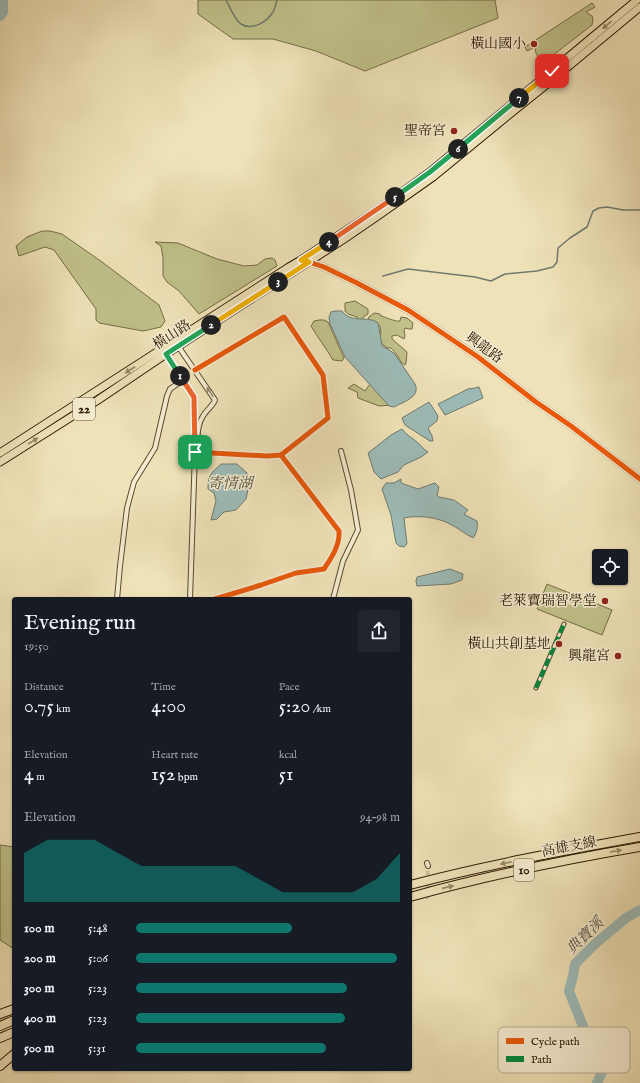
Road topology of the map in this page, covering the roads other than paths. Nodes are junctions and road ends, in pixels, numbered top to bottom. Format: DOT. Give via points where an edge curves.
graph roads {
  1 [pos="637,0"];
  2 [pos="640,7"];
  3 [pos="301,260"];
  4 [pos="309,262"];
  5 [pos="178,346"];
  6 [pos="166,354"];
  7 [pos="195,370"];
  8 [pos="183,380"];
  9 [pos="341,450"];
  10 [pos="195,452"];
  11 [pos="0,453"];
  12 [pos="281,455"];
  13 [pos="0,462"];
  14 [pos="640,478"];
  15 [pos="117,597"];
  16 [pos="190,597"];
  17 [pos="221,597"];
  18 [pos="333,597"];
  19 [pos="564,624"];
  20 [pos="536,688"];
  21 [pos="640,837"];
  22 [pos="640,847"];
  23 [pos="412,884"];
  24 [pos="412,896"];
  25 [pos="12,1010"];
  26 [pos="0,1014"];
  27 [pos="12,1021"];
  28 [pos="0,1026"];
  29 [pos="12,1033"];
  30 [pos="0,1038"];
  31 [pos="12,1056"];
  32 [pos="0,1066"];
  1 -- 3 [label="main road, 橫山路 / 22, one-way" via="430,172"];
  2 -- 4 [label="main road, 橫山路 / 22" via="433,177"];
  3 -- 4 [label="street, 興龍路"];
  3 -- 11 [label="main road, 橫山路 / 22, one-way"];
  4 -- 5 [label="main road, 橫山路 / 22"];
  4 -- 14 [label="street, 興龍路" via="355,282 408,310 478,357"];
  5 -- 6 [label="main road, 橫山路 / 22"];
  5 -- 7 [label="street"];
  6 -- 8 [label="street"];
  13 -- 6 [label="main road, 橫山路 / 22, one-way"];
  10 -- 7 [label="street, one-way" via="201,418 215,400"];
  7 -- 12 [label="street" via="284,317 323,375 328,418"];
  8 -- 10 [label="street" via="194,397"];
  8 -- 15 [label="street" via="170,389 155,448 134,482 128,508"];
  9 -- 18 [label="street" via="358,530 343,561"];
  10 -- 12 [label="street"];
  10 -- 16 [label="street"];
  12 -- 17 [label="street" via="339,532 333,556 324,568 296,573"];
  19 -- 20 [label="street"];
  21 -- 23 [label="highway, 高雄支線 / 10, one-way" via="442,876"];
  24 -- 22 [label="highway, 高雄支線 / 10, one-way" via="579,857"];
  25 -- 26 [label="highway"];
  27 -- 28 [label="highway"];
  29 -- 30 [label="highway"];
  31 -- 32 [label="highway"];
}
